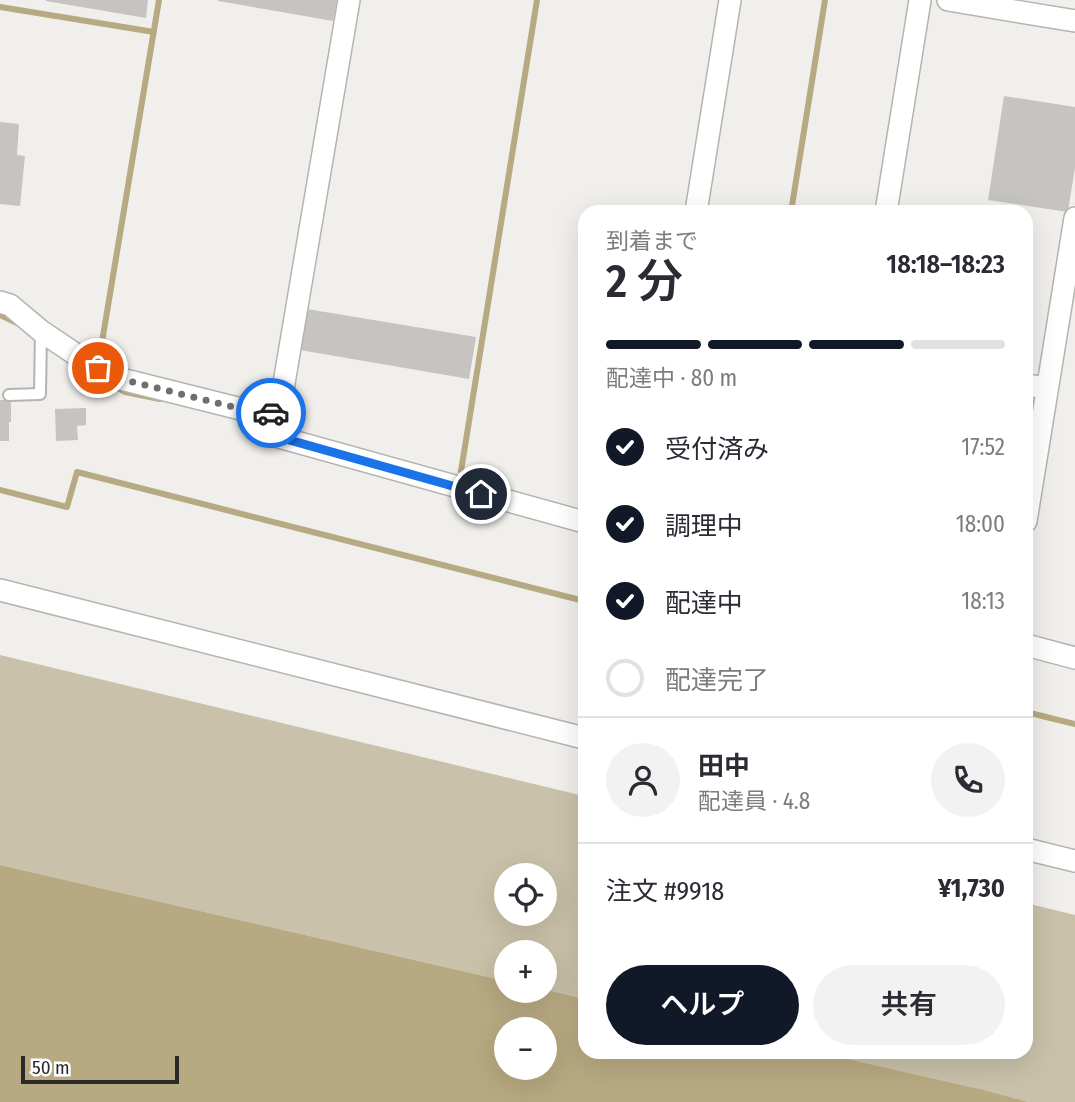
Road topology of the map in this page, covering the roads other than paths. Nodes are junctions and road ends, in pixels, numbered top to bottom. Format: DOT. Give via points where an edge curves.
graph roads {
  1 [pos="349,0"];
  2 [pos="730,0"];
  3 [pos="920,0"];
  4 [pos="948,0"];
  5 [pos="1075,22"];
  6 [pos="697,205"];
  7 [pos="887,205"];
  8 [pos="1075,218"];
  9 [pos="0,302"];
  10 [pos="41,331"];
  11 [pos="1033,386"];
  12 [pos="1047,388"];
  13 [pos="9,395"];
  14 [pos="279,414"];
  15 [pos="1033,477"];
  16 [pos="578,520"];
  17 [pos="0,590"];
  18 [pos="1033,647"];
  19 [pos="1075,659"];
  20 [pos="578,736"];
  21 [pos="1033,851"];
  22 [pos="1075,861"];
  1 -- 14 [label="street"];
  2 -- 6 [label="street"];
  3 -- 7 [label="street"];
  4 -- 5 [label="street"];
  8 -- 12 [label="street"];
  9 -- 10 [label="street"];
  10 -- 13 [label="lane" via="40,394"];
  10 -- 14 [label="street" via="113,377 249,411"];
  11 -- 12 [label="street"];
  12 -- 15 [label="street"];
  14 -- 16 [label="street" via="275,436"];
  17 -- 20 [label="street"];
  18 -- 19 [label="street"];
  21 -- 22 [label="street"];
}
